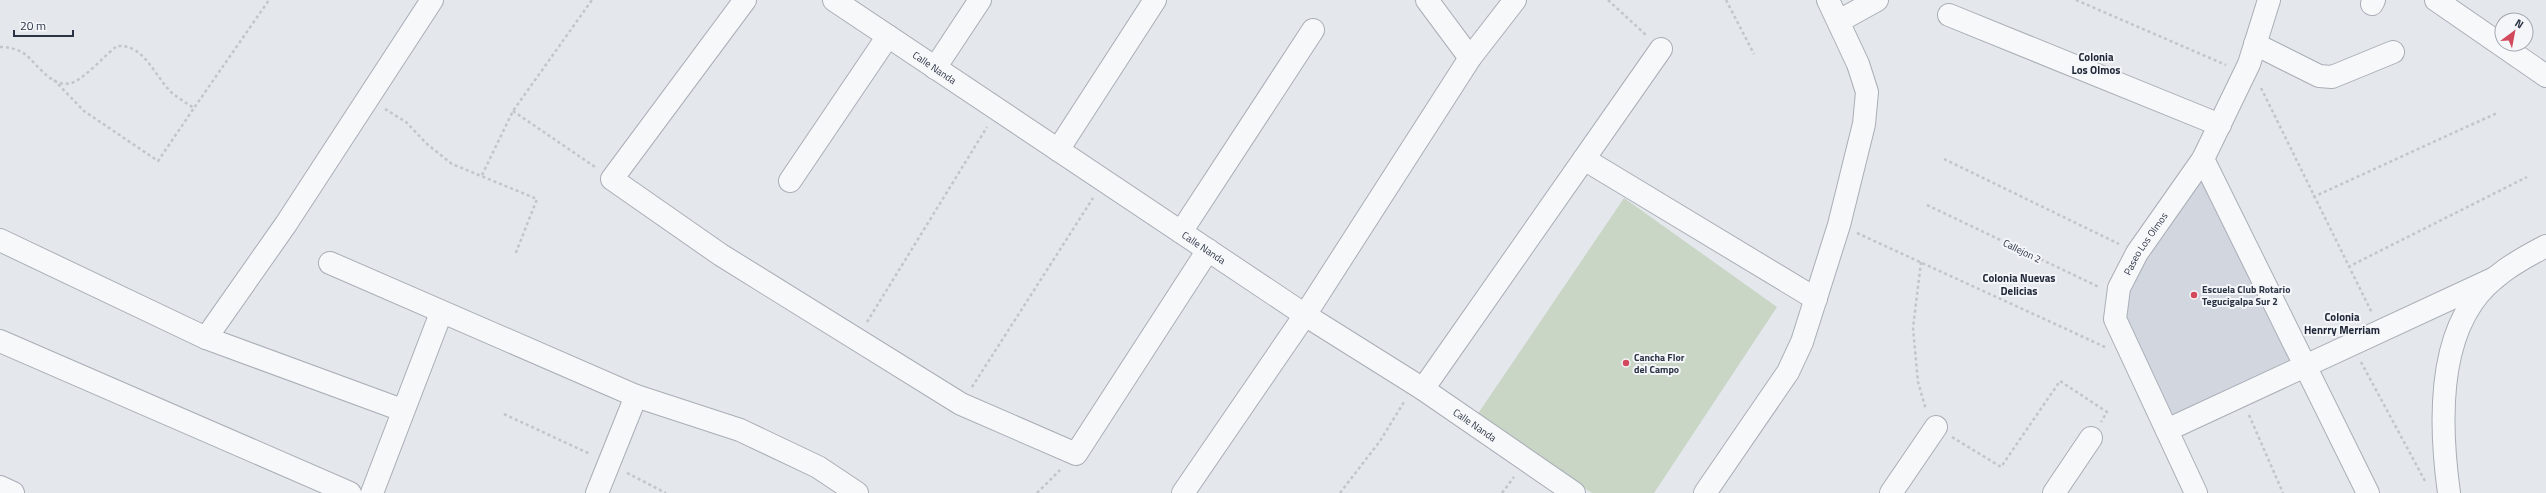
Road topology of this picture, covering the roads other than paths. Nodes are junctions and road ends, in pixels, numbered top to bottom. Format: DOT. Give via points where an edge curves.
graph roads {
  1 [pos="432,0"];
  2 [pos="745,0"];
  3 [pos="834,0"];
  4 [pos="980,0"];
  5 [pos="1156,0"];
  6 [pos="1427,0"];
  7 [pos="1516,0"];
  8 [pos="1828,0"];
  9 [pos="1877,0"];
  10 [pos="2268,0"];
  11 [pos="2436,0"];
  12 [pos="1949,15"];
  13 [pos="1839,21"];
  14 [pos="1313,30"];
  15 [pos="888,36"];
  16 [pos="1661,49"];
  17 [pos="2393,52"];
  18 [pos="1470,58"];
  19 [pos="2250,60"];
  20 [pos="936,68"];
  21 [pos="2546,76"];
  22 [pos="2220,125"];
  23 [pos="1058,150"];
  24 [pos="1584,159"];
  25 [pos="2203,159"];
  26 [pos="790,181"];
  27 [pos="1181,232"];
  28 [pos="0,240"];
  29 [pos="2546,246"];
  30 [pos="1208,250"];
  31 [pos="330,263"];
  32 [pos="2495,278"];
  33 [pos="1816,299"];
  34 [pos="441,313"];
  35 [pos="1305,315"];
  36 [pos="206,338"];
  37 [pos="0,341"];
  38 [pos="2305,366"];
  39 [pos="1419,387"];
  40 [pos="636,396"];
  41 [pos="402,410"];
  42 [pos="1936,427"];
  43 [pos="2167,430"];
  44 [pos="2091,438"];
  45 [pos="0,487"];
  46 [pos="13,493"];
  47 [pos="350,493"];
  48 [pos="372,493"];
  49 [pos="597,493"];
  50 [pos="857,493"];
  51 [pos="1183,493"];
  52 [pos="1574,493"];
  53 [pos="1705,493"];
  54 [pos="1891,493"];
  55 [pos="2054,493"];
  56 [pos="2196,493"];
  57 [pos="2368,493"];
  58 [pos="2449,493"];
  1 -- 36 [label="street" via="286,224"];
  2 -- 30 [label="street" via="612,179 721,255 961,404 1076,454"];
  3 -- 15 [label="street, Calle Nanda"];
  4 -- 20 [label="street"];
  5 -- 23 [label="street"];
  6 -- 18 [label="street"];
  7 -- 18 [label="street"];
  8 -- 13 [label="street"];
  9 -- 13 [label="street"];
  10 -- 19 [label="street, Paseo Los Olmos"];
  11 -- 21 [label="street"];
  12 -- 22 [label="street"];
  13 -- 33 [label="street" via="1867,92 1864,124 1839,225"];
  14 -- 27 [label="street"];
  15 -- 20 [label="street, Calle Nanda"];
  15 -- 26 [label="street"];
  16 -- 24 [label="street"];
  17 -- 19 [label="street" via="2332,77"];
  18 -- 35 [label="street"];
  19 -- 22 [label="street, Paseo Los Olmos"];
  20 -- 23 [label="street, Calle Nanda"];
  22 -- 25 [label="street, Paseo Los Olmos"];
  23 -- 27 [label="street, Calle Nanda"];
  24 -- 33 [label="street"];
  24 -- 39 [label="street"];
  25 -- 38 [label="street"];
  25 -- 43 [label="street, Paseo Los Olmos" via="2137,253 2119,288 2116,319"];
  27 -- 30 [label="street, Calle Nanda"];
  28 -- 36 [label="street"];
  29 -- 32 [label="street"];
  30 -- 35 [label="street, Calle Nanda"];
  31 -- 34 [label="street"];
  32 -- 38 [label="street"];
  32 -- 58 [label="street" via="2472,303 2455,338 2442,409 2443,448"];
  33 -- 53 [label="street" via="1802,342 1788,372"];
  34 -- 40 [label="street"];
  34 -- 41 [label="street"];
  35 -- 39 [label="street, Calle Nanda"];
  35 -- 51 [label="street"];
  36 -- 41 [label="street"];
  37 -- 47 [label="street"];
  38 -- 43 [label="street"];
  38 -- 57 [label="street"];
  39 -- 52 [label="street, Calle Nanda"];
  40 -- 49 [label="street"];
  40 -- 50 [label="street" via="740,430 818,467"];
  41 -- 48 [label="street"];
  42 -- 54 [label="street"];
  43 -- 56 [label="street, Paseo Los Olmos"];
  44 -- 55 [label="street"];
  45 -- 46 [label="street"];
}
